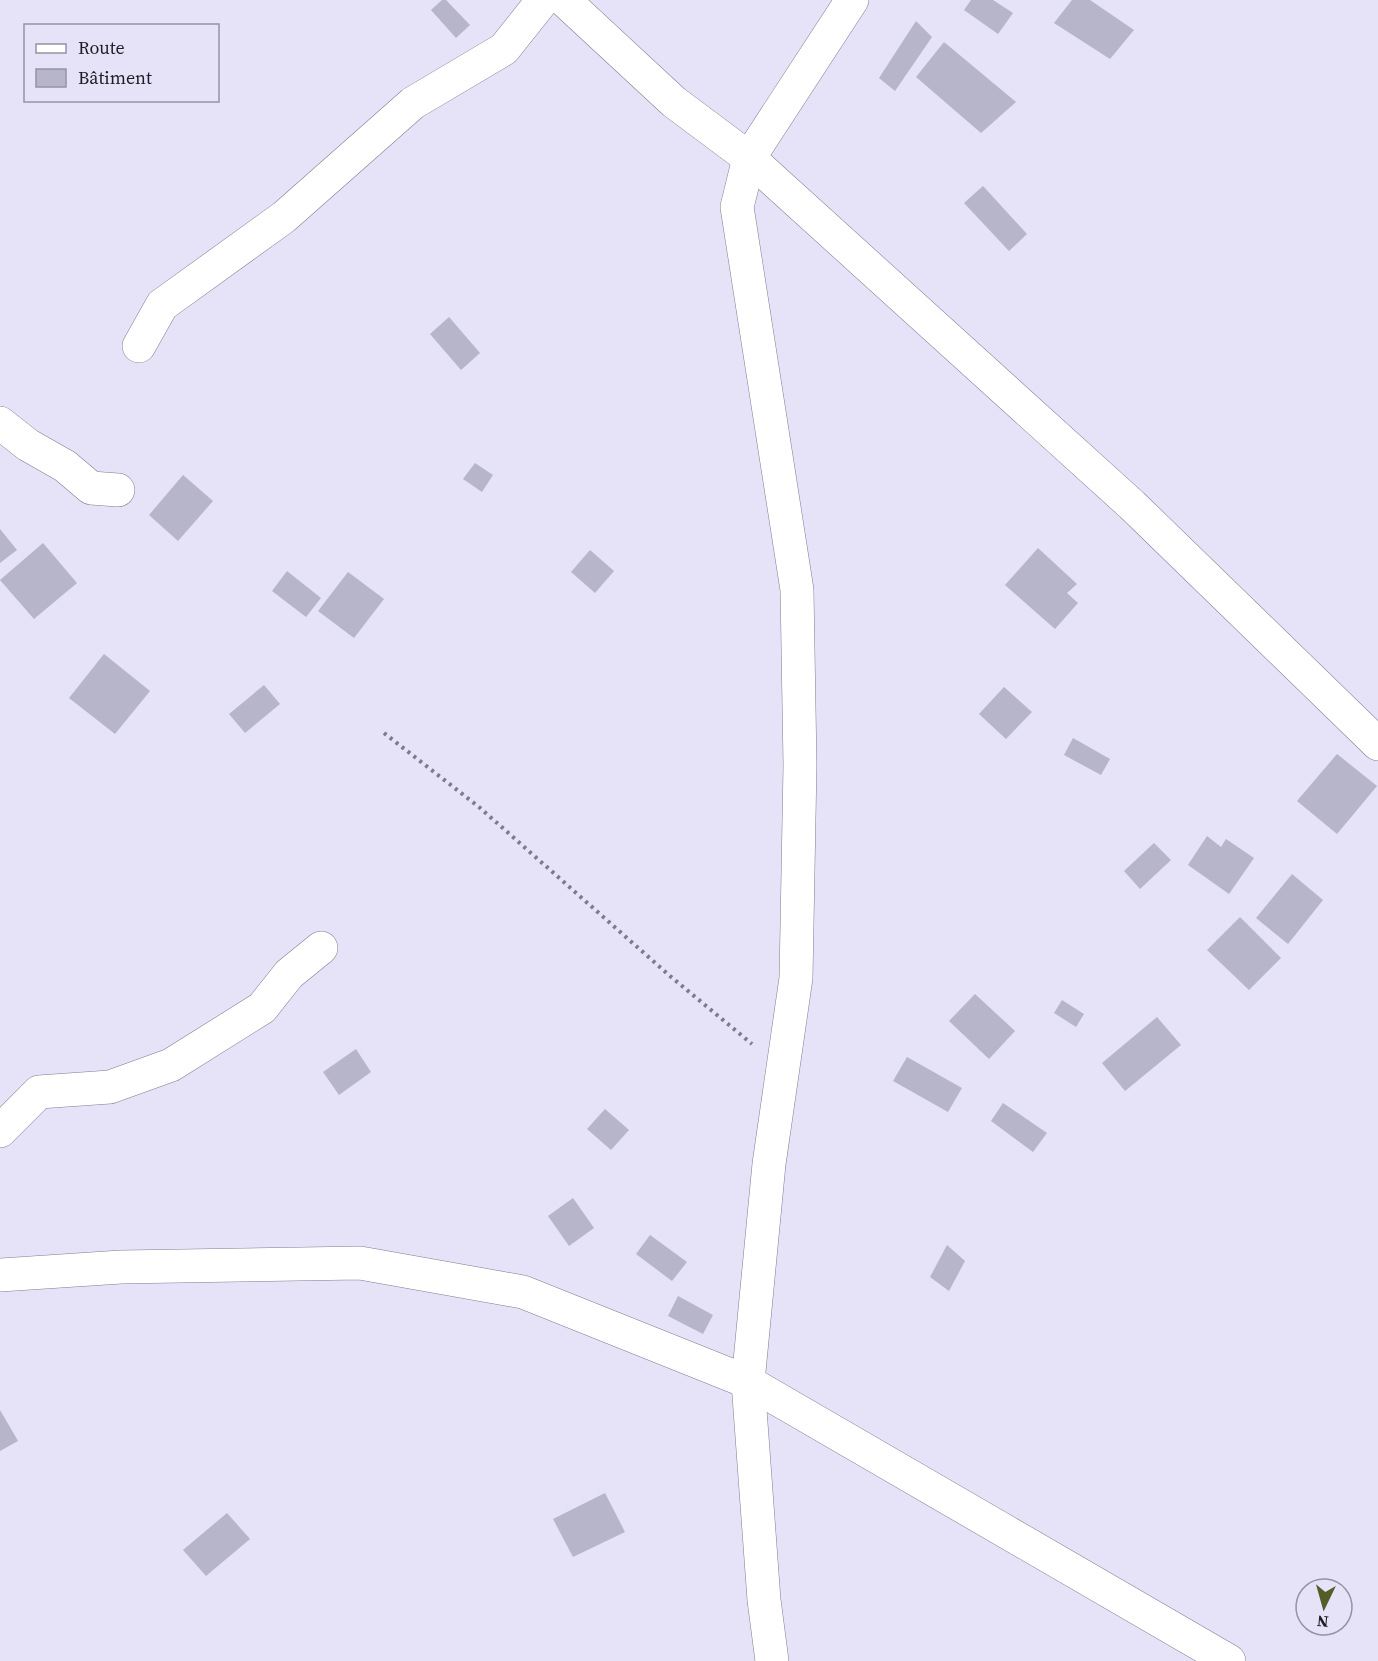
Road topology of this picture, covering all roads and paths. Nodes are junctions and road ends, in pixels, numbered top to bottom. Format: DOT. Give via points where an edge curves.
graph roads {
  1 [pos="543,0"];
  2 [pos="564,0"];
  3 [pos="852,0"];
  4 [pos="749,158"];
  5 [pos="139,346"];
  6 [pos="0,423"];
  7 [pos="118,490"];
  8 [pos="384,733"];
  9 [pos="1378,744"];
  10 [pos="321,948"];
  11 [pos="782,1070"];
  12 [pos="0,1131"];
  13 [pos="0,1275"];
  14 [pos="748,1382"];
  15 [pos="772,1661"];
  16 [pos="1229,1661"];
  1 -- 5 [label="street" via="504,49 413,103 284,217 162,304"];
  2 -- 4 [label="street" via="674,102"];
  3 -- 4 [label="street"];
  4 -- 9 [label="street" via="1132,505"];
  4 -- 11 [label="street" via="737,207 797,590 800,765 796,978"];
  6 -- 7 [label="street" via="91,488"];
  8 -- 11 [label="path" via="479,807 669,976"];
  10 -- 12 [label="street" via="289,974 262,1008 171,1065 110,1086 39,1092"];
  11 -- 14 [label="street"];
  13 -- 14 [label="street" via="121,1267 360,1263 523,1292"];
  14 -- 15 [label="street"];
  14 -- 16 [label="street"];
}
